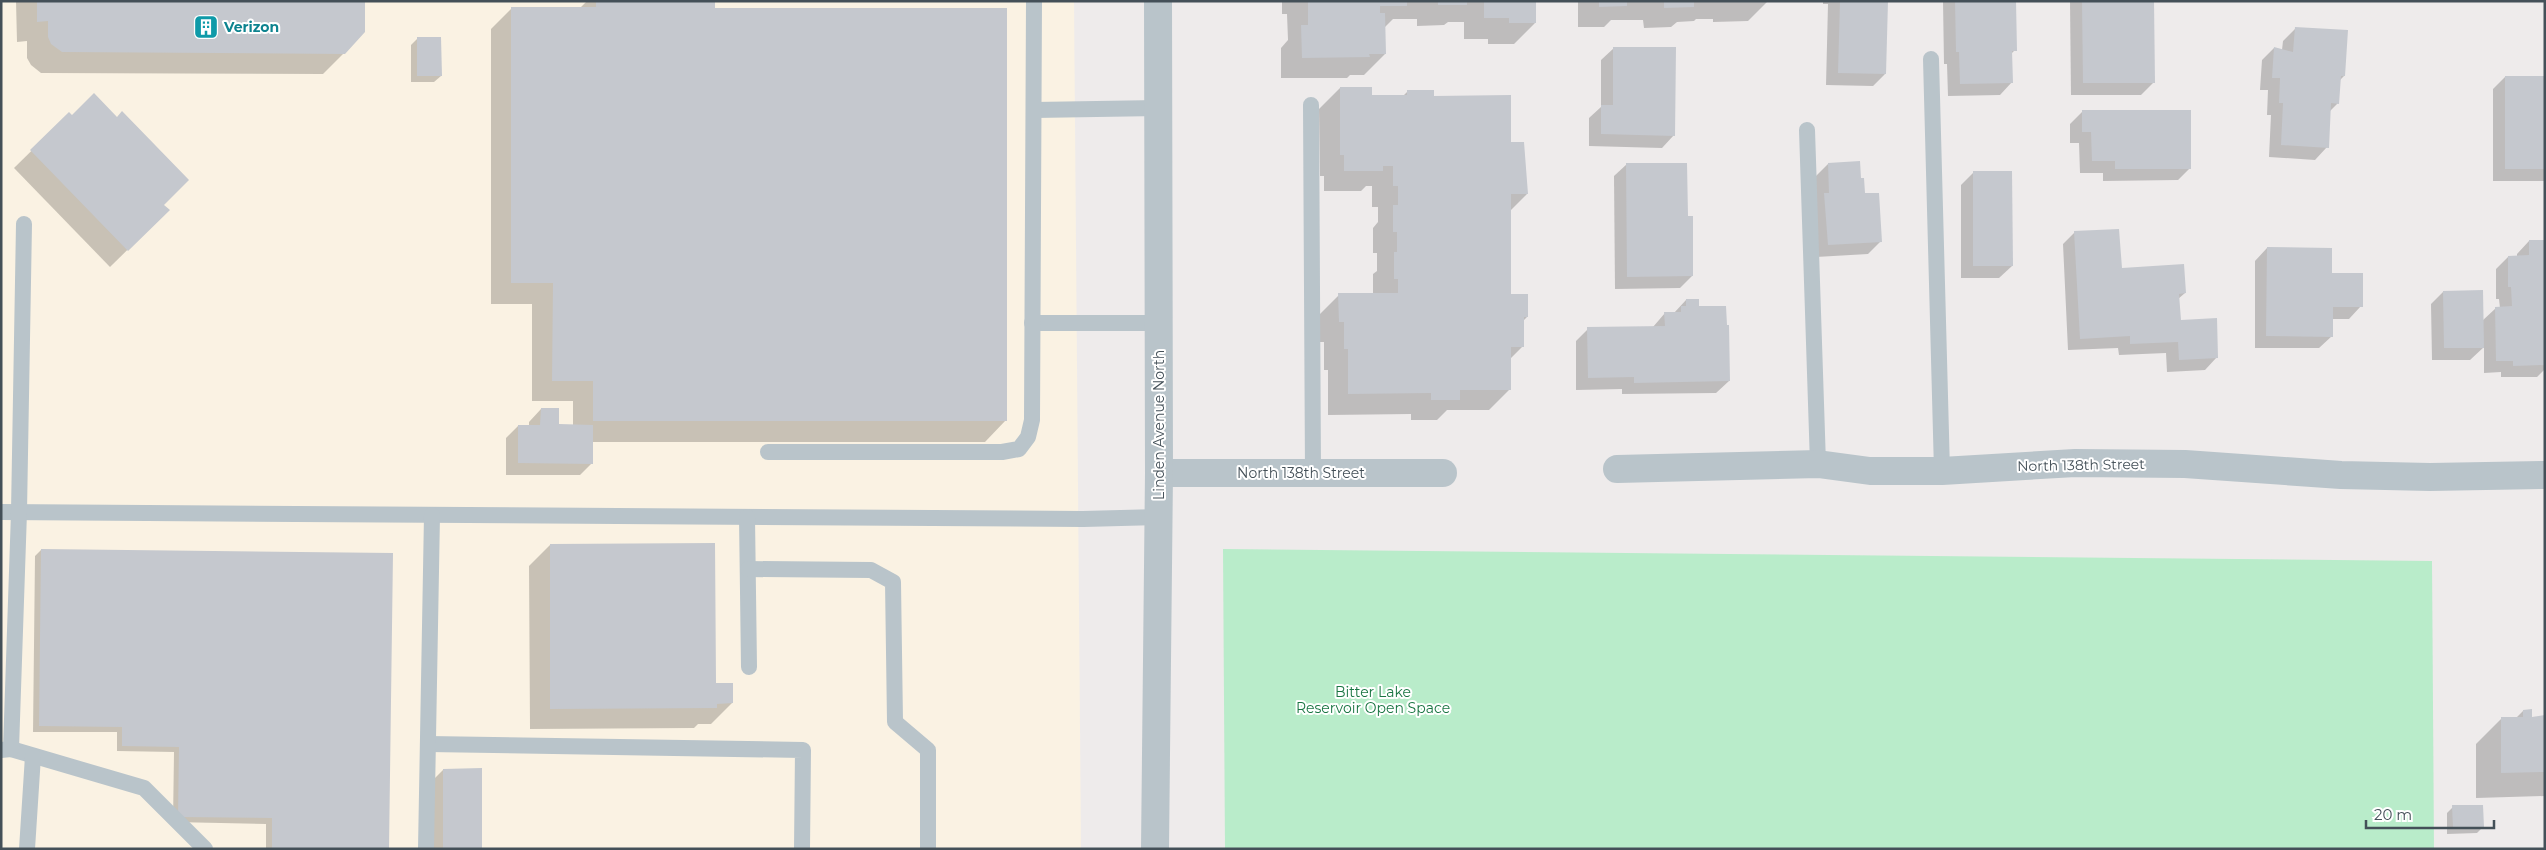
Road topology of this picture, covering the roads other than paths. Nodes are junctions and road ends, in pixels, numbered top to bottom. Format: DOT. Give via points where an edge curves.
graph roads {
  1 [pos="1034,1"];
  2 [pos="1158,1"];
  3 [pos="1931,59"];
  4 [pos="1311,105"];
  5 [pos="1159,108"];
  6 [pos="1034,110"];
  7 [pos="1808,130"];
  8 [pos="24,224"];
  9 [pos="1032,323"];
  10 [pos="1159,323"];
  11 [pos="768,452"];
  12 [pos="1818,464"];
  13 [pos="1617,468"];
  14 [pos="1942,471"];
  15 [pos="1159,473"];
  16 [pos="1313,473"];
  17 [pos="1443,473"];
  18 [pos="2545,475"];
  19 [pos="1,512"];
  20 [pos="19,512"];
  21 [pos="432,515"];
  22 [pos="747,517"];
  23 [pos="1159,518"];
  24 [pos="748,568"];
  25 [pos="749,667"];
  26 [pos="428,744"];
  27 [pos="6,750"];
  28 [pos="33,756"];
  29 [pos="27,849"];
  30 [pos="205,849"];
  31 [pos="426,849"];
  32 [pos="802,849"];
  33 [pos="928,849"];
  34 [pos="1155,849"];
  1 -- 6 [label="lane"];
  2 -- 5 [label="street, Linden Avenue North"];
  3 -- 14 [label="lane"];
  4 -- 16 [label="lane"];
  5 -- 6 [label="lane"];
  5 -- 10 [label="street, Linden Avenue North"];
  6 -- 9 [label="lane"];
  7 -- 12 [label="lane"];
  8 -- 20 [label="lane"];
  9 -- 10 [label="lane"];
  9 -- 11 [label="lane" via="1032,420 1028,437 1019,449 1002,452"];
  10 -- 15 [label="street, Linden Avenue North"];
  12 -- 13 [label="street, North 138th Street"];
  12 -- 14 [label="street, North 138th Street" via="1870,471"];
  14 -- 18 [label="street, North 138th Street" via="2075,463 2184,464 2390,476"];
  15 -- 16 [label="street, North 138th Street"];
  15 -- 23 [label="street, Linden Avenue North"];
  16 -- 17 [label="street, North 138th Street"];
  19 -- 20 [label="lane"];
  20 -- 21 [label="lane"];
  20 -- 27 [label="lane"];
  21 -- 22 [label="lane"];
  21 -- 26 [label="lane"];
  22 -- 23 [label="lane"];
  22 -- 24 [label="lane"];
  23 -- 34 [label="street, Linden Avenue North"];
  24 -- 25 [label="lane"];
  24 -- 33 [label="lane" via="871,570 893,582 895,722 928,750"];
  26 -- 31 [label="lane"];
  26 -- 32 [label="lane" via="803,750"];
  27 -- 28 [label="lane"];
  28 -- 29 [label="lane"];
  28 -- 30 [label="lane" via="144,788"];
}
